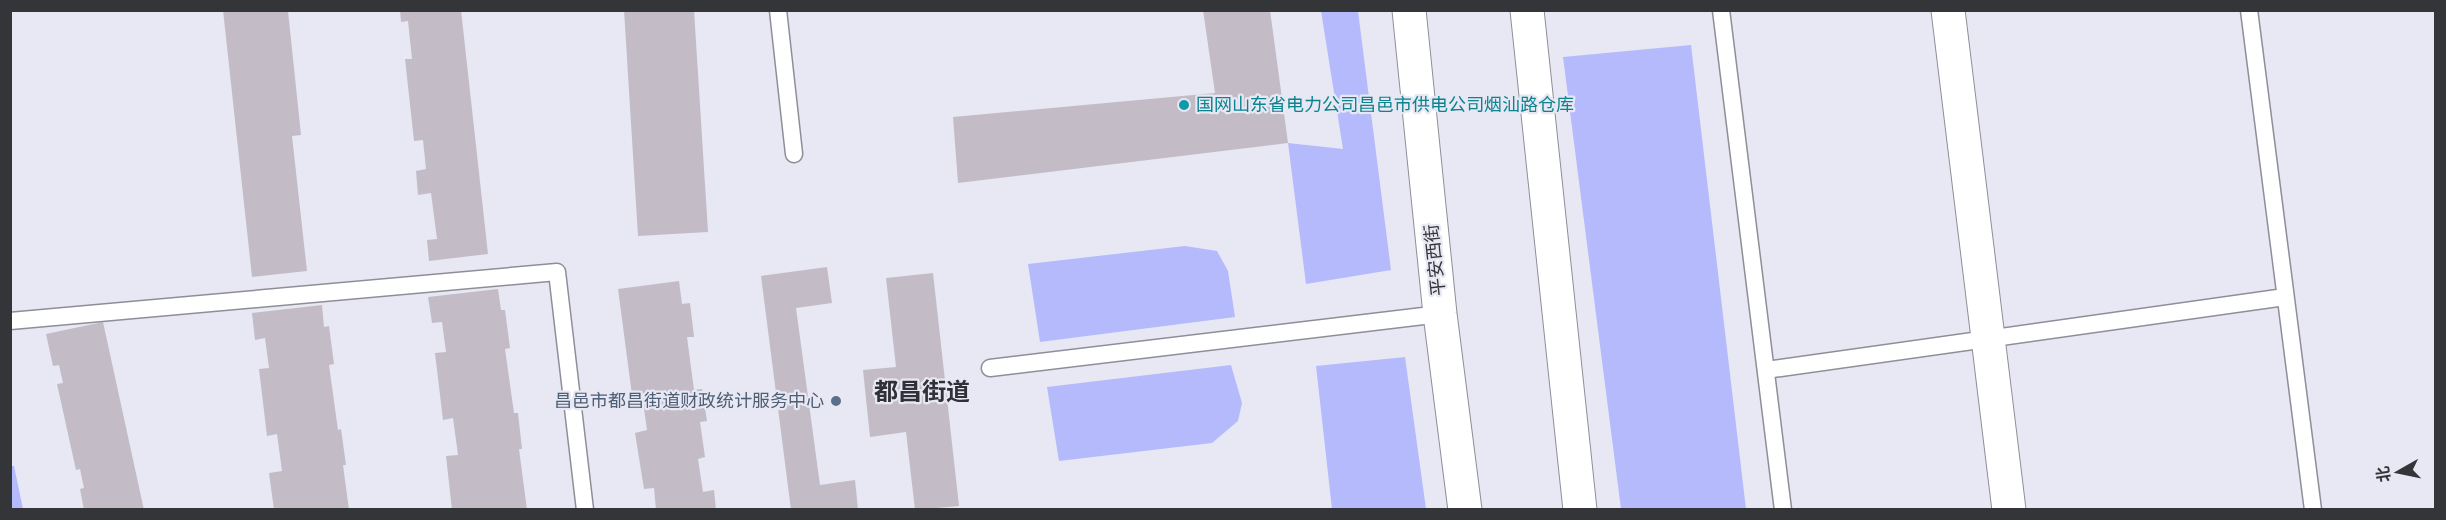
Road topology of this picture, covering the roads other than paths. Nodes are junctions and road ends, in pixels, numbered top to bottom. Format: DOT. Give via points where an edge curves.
graph roads {
  1 [pos="778,10"];
  2 [pos="1409,10"];
  3 [pos="1527,10"];
  4 [pos="1721,10"];
  5 [pos="1948,10"];
  6 [pos="2249,10"];
  7 [pos="794,154"];
  8 [pos="2284,297"];
  9 [pos="1440,314"];
  10 [pos="10,321"];
  11 [pos="1988,340"];
  12 [pos="990,368"];
  13 [pos="1766,370"];
  14 [pos="585,510"];
  15 [pos="1465,510"];
  16 [pos="1580,510"];
  17 [pos="1783,510"];
  18 [pos="2008,510"];
  19 [pos="2313,510"];
  1 -- 7 [label="lane"];
  2 -- 9 [label="main road, 平安西街"];
  3 -- 16 [label="main road"];
  4 -- 13 [label="lane"];
  5 -- 11 [label="main road"];
  6 -- 8 [label="lane"];
  8 -- 11 [label="lane"];
  8 -- 19 [label="lane"];
  9 -- 12 [label="lane"];
  9 -- 15 [label="main road, 平安西街"];
  10 -- 14 [label="lane" via="557,273"];
  11 -- 13 [label="lane"];
  11 -- 18 [label="main road"];
  13 -- 17 [label="lane"];
}
